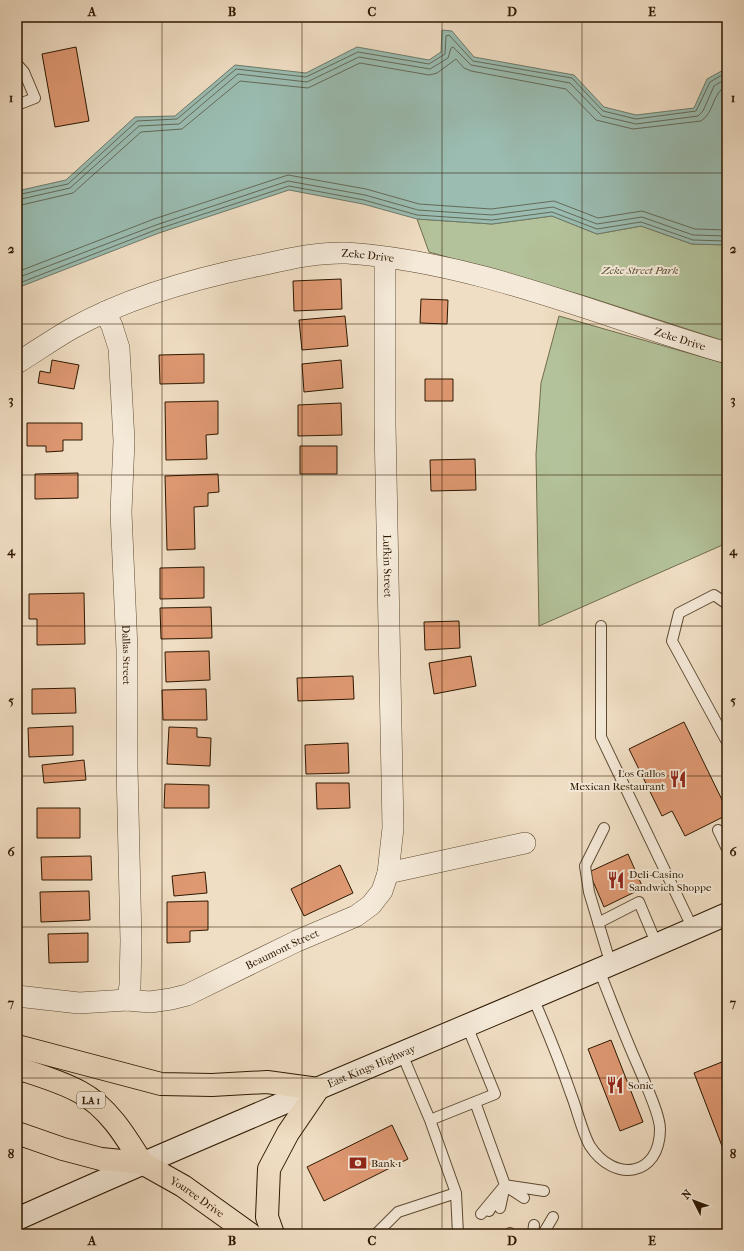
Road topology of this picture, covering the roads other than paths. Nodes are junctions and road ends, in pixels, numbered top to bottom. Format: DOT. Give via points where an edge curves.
graph roads {
  1 [pos="17,64"];
  2 [pos="17,105"];
  3 [pos="385,258"];
  4 [pos="105,312"];
  5 [pos="727,352"];
  6 [pos="17,363"];
  7 [pos="727,604"];
  8 [pos="601,626"];
  9 [pos="727,742"];
  10 [pos="604,828"];
  11 [pos="718,830"];
  12 [pos="525,843"];
  13 [pos="727,850"];
  14 [pos="388,873"];
  15 [pos="727,914"];
  16 [pos="598,923"];
  17 [pos="693,929"];
  18 [pos="657,945"];
  19 [pos="605,968"];
  20 [pos="17,996"];
  21 [pos="533,998"];
  22 [pos="127,1000"];
  23 [pos="467,1026"];
  24 [pos="17,1046"];
  25 [pos="402,1054"];
  26 [pos="17,1068"];
  27 [pos="318,1089"];
  28 [pos="475,1102"];
  29 [pos="430,1120"];
  30 [pos="17,1133"];
  31 [pos="142,1163"];
  32 [pos="505,1185"];
  33 [pos="539,1192"];
  34 [pos="456,1193"];
  35 [pos="524,1198"];
  36 [pos="500,1208"];
  37 [pos="485,1213"];
  38 [pos="17,1219"];
  39 [pos="250,1234"];
  40 [pos="272,1234"];
  41 [pos="376,1234"];
  42 [pos="458,1234"];
  43 [pos="539,1234"];
  44 [pos="542,1234"];
  1 -- 2 [label="lane" via="24,72 34,98"];
  3 -- 4 [label="street, Zeke Drive" via="346,253 309,255 212,276 160,291"];
  3 -- 5 [label="street, Zeke Drive" via="442,267 487,278"];
  3 -- 14 [label="street, Lufkin Street" via="385,425 393,828"];
  4 -- 6 [label="street, Zeke Drive" via="71,329"];
  4 -- 22 [label="street, Dallas Street" via="119,348 124,433 121,512 127,658 130,941 130,986"];
  7 -- 9 [label="lane" via="714,595 679,613 672,641"];
  8 -- 17 [label="lane" via="601,737"];
  10 -- 16 [label="lane" via="585,866"];
  11 -- 13 [label="lane"];
  12 -- 14 [label="street"];
  14 -- 22 [label="street, Beaumont Street" via="382,891 371,905 356,916 297,941 188,995 150,1002"];
  15 -- 17 [label="main road, East Kings Highway"];
  16 -- 18 [label="lane" via="639,902"];
  16 -- 19 [label="lane"];
  17 -- 18 [label="main road, East Kings Highway"];
  18 -- 19 [label="main road, East Kings Highway"];
  19 -- 21 [label="main road, East Kings Highway"];
  19 -- 21 [label="lane" via="660,1127 659,1146 649,1162 632,1171 615,1168 600,1159 589,1144 554,1046"];
  20 -- 22 [label="street, Beaumont Street" via="79,1003"];
  21 -- 23 [label="main road, East Kings Highway"];
  23 -- 25 [label="main road, East Kings Highway"];
  23 -- 28 [label="lane" via="495,1094"];
  24 -- 27 [label="main road" via="161,1084 267,1082"];
  25 -- 27 [label="main road, East Kings Highway"];
  25 -- 29 [label="lane"];
  26 -- 31 [label="main road, Youree Drive / LA 1" via="81,1092 104,1111 124,1134"];
  27 -- 31 [label="main road, East Kings Highway"];
  27 -- 40 [label="main road" via="288,1133 269,1168 267,1217"];
  28 -- 29 [label="lane"];
  28 -- 32 [label="lane"];
  29 -- 34 [label="lane"];
  30 -- 31 [label="main road, Youree Drive / LA 1" via="101,1159"];
  31 -- 38 [label="main road, East Kings Highway"];
  31 -- 39 [label="main road, Youree Drive / LA 1" via="183,1186"];
  32 -- 33 [label="lane"];
  32 -- 35 [label="lane"];
  32 -- 36 [label="lane"];
  32 -- 37 [label="lane"];
  34 -- 41 [label="lane" via="398,1212"];
  34 -- 42 [label="lane"];
  43 -- 44 [label="lane" via="549,1218"];
}
